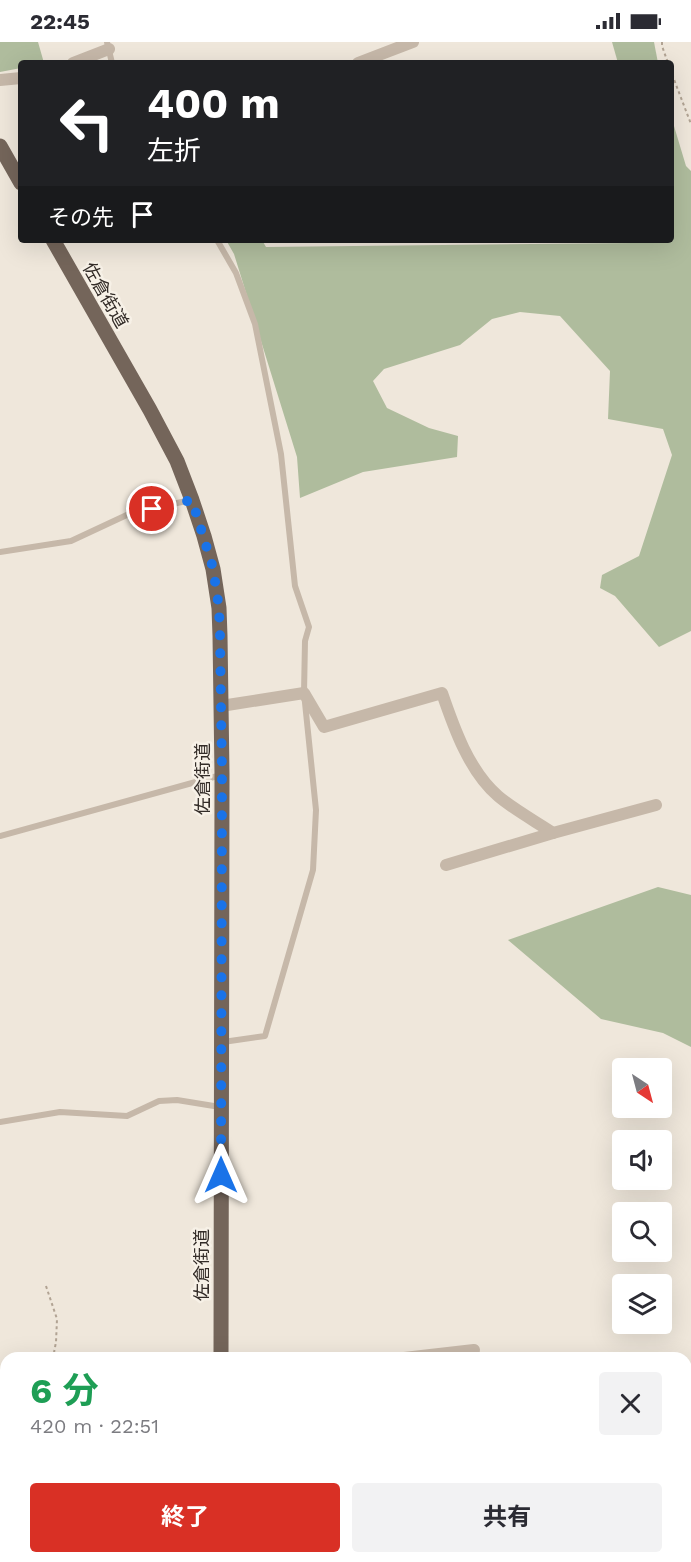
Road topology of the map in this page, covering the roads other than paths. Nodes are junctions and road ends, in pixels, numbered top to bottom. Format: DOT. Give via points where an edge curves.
graph roads {
  1 [pos="413,42"];
  2 [pos="108,46"];
  3 [pos="79,60"];
  4 [pos="366,60"];
  5 [pos="18,78"];
  6 [pos="0,80"];
  7 [pos="0,146"];
  8 [pos="18,174"];
  9 [pos="55,243"];
  10 [pos="219,243"];
  11 [pos="192,500"];
  12 [pos="0,552"];
  13 [pos="304,693"];
  14 [pos="221,706"];
  15 [pos="222,774"];
  16 [pos="656,805"];
  17 [pos="553,833"];
  18 [pos="0,836"];
  19 [pos="446,865"];
  20 [pos="221,1042"];
  21 [pos="220,1107"];
  22 [pos="0,1122"];
  23 [pos="474,1350"];
  24 [pos="221,1352"];
  25 [pos="456,1352"];
  1 -- 4 [label="street"];
  2 -- 3 [label="street"];
  5 -- 6 [label="street"];
  7 -- 8 [label="main road"];
  9 -- 11 [label="main road, 佐倉街道" via="150,410"];
  10 -- 13 [label="lane" via="236,273 255,324 281,454 295,586 309,627"];
  11 -- 12 [label="lane" via="131,513 71,541"];
  11 -- 14 [label="main road, 佐倉街道" via="213,568 219,608"];
  13 -- 14 [label="street"];
  13 -- 17 [label="street" via="324,727 442,693 456,734 479,774 497,796"];
  13 -- 20 [label="lane" via="316,810 313,870 265,1036"];
  14 -- 15 [label="main road, 佐倉街道"];
  15 -- 18 [label="lane"];
  15 -- 20 [label="main road, 佐倉街道"];
  16 -- 17 [label="street"];
  17 -- 19 [label="street"];
  20 -- 21 [label="main road, 佐倉街道"];
  21 -- 22 [label="lane" via="159,1101 127,1116 60,1112"];
  21 -- 24 [label="main road, 佐倉街道"];
  23 -- 25 [label="street"];
}
